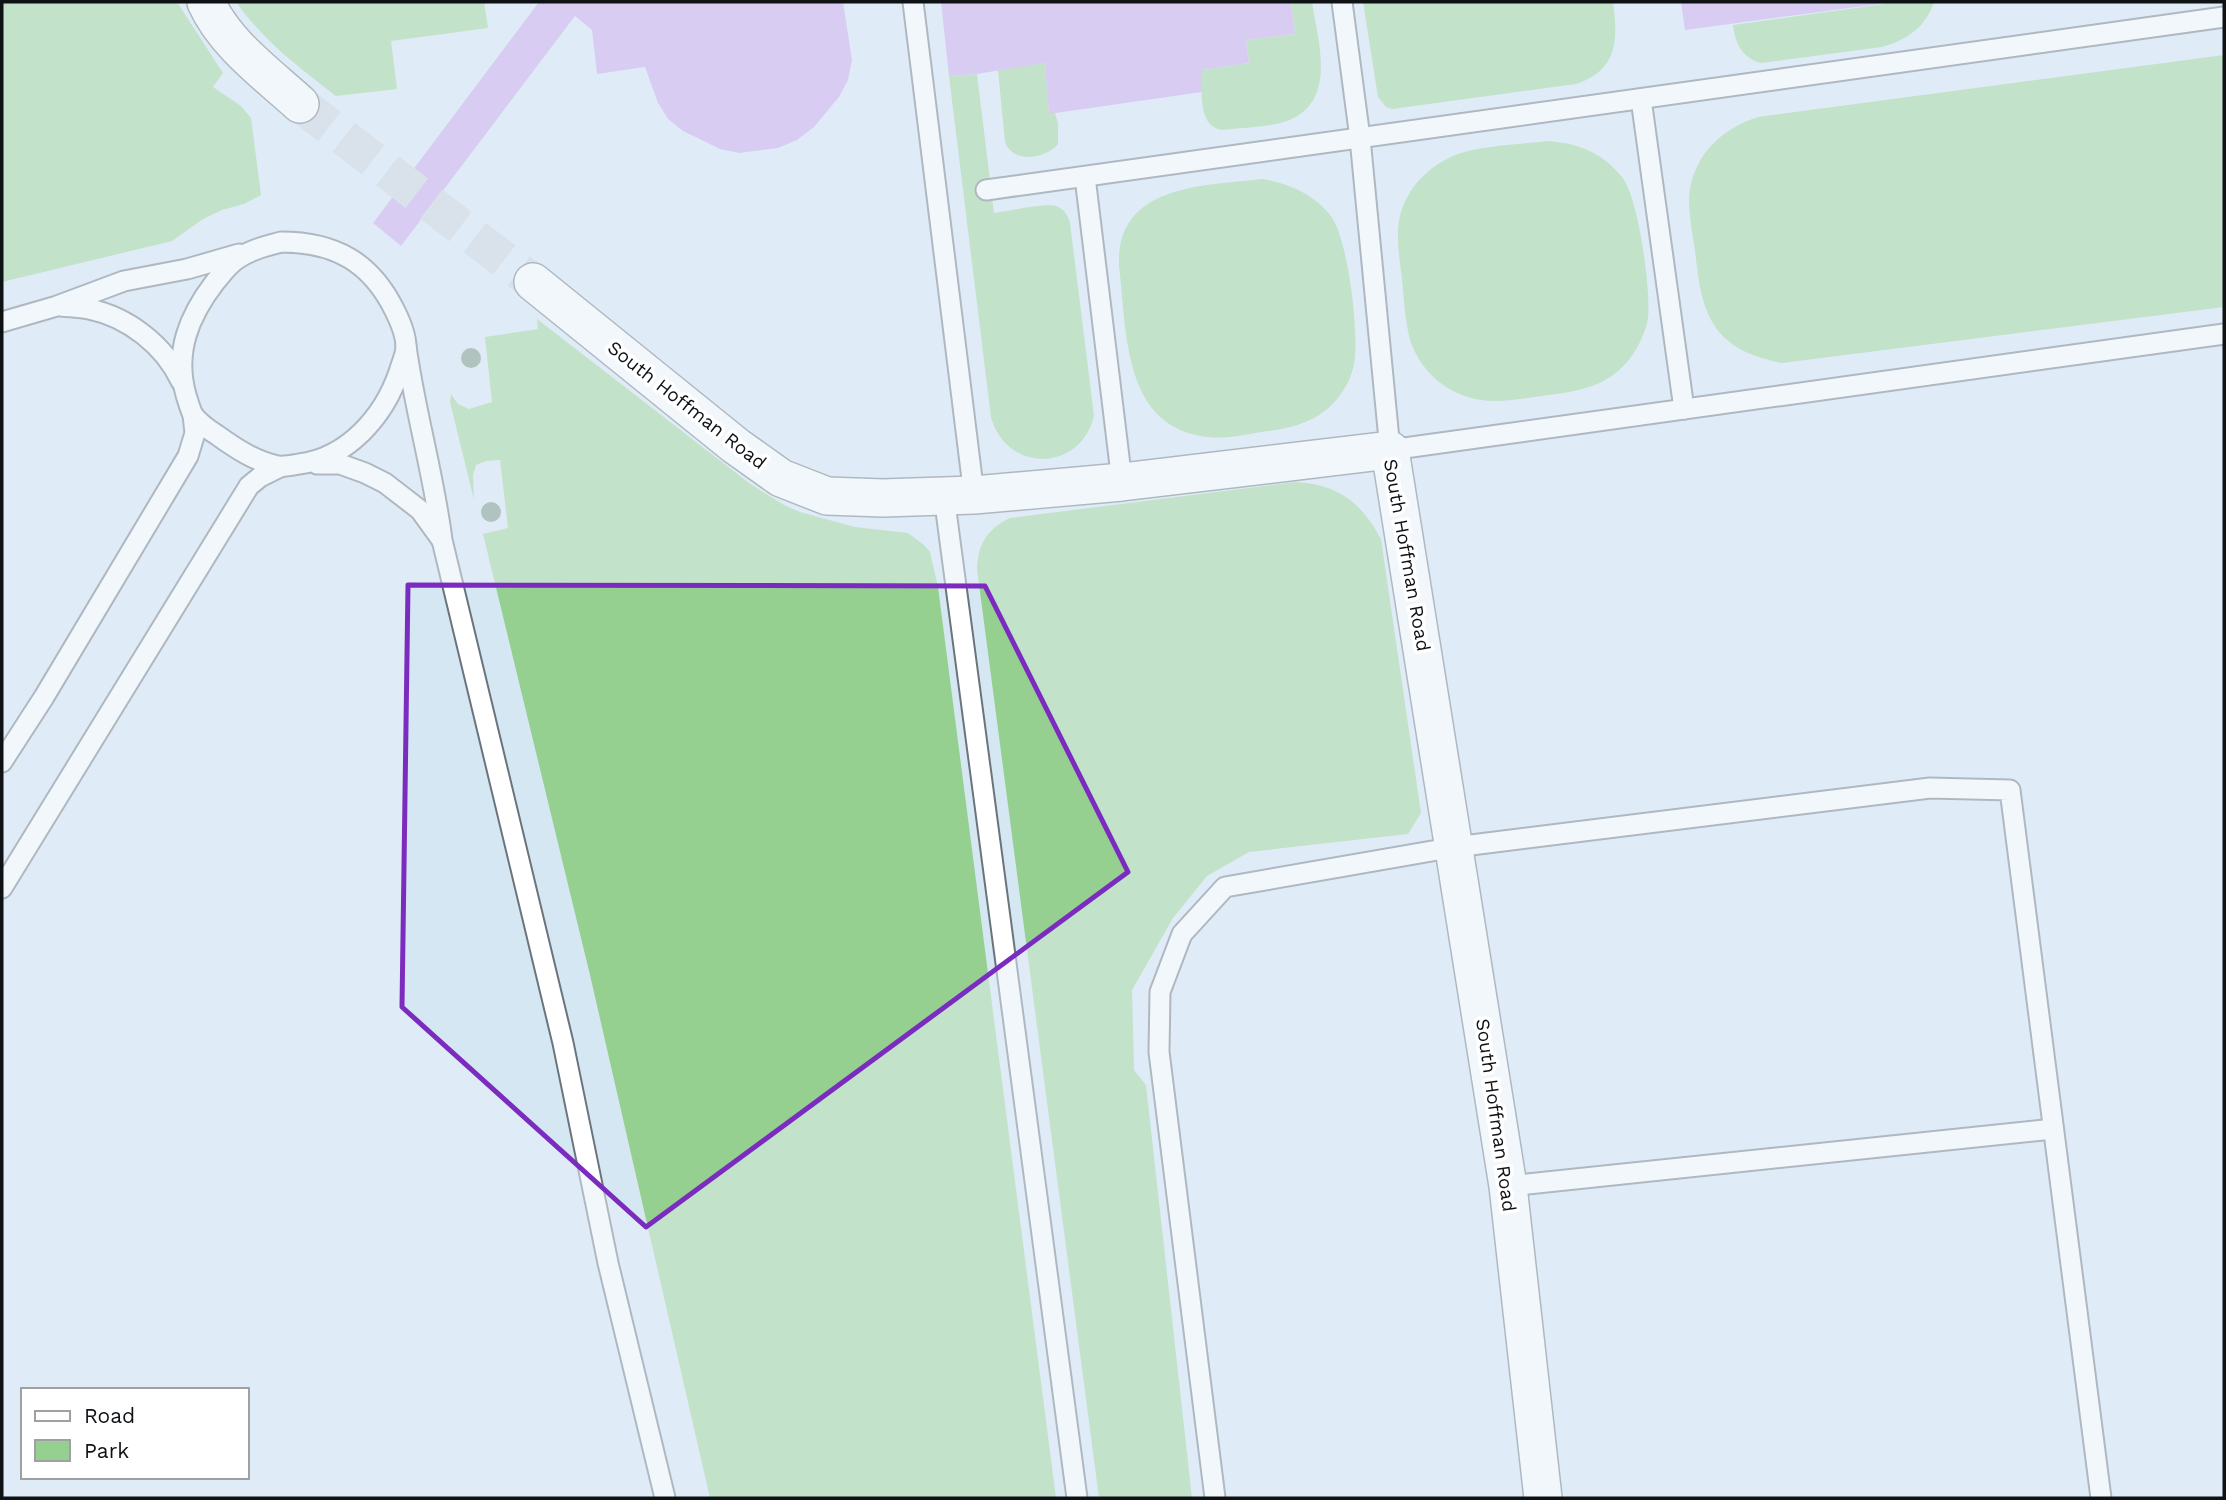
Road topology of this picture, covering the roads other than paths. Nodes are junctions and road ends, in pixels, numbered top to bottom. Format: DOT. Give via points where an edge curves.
graph roads {
  1 [pos="206,2"];
  2 [pos="913,2"];
  3 [pos="1342,2"];
  4 [pos="2224,17"];
  5 [pos="1641,99"];
  6 [pos="300,104"];
  7 [pos="1360,138"];
  8 [pos="1085,177"];
  9 [pos="986,190"];
  10 [pos="256,249"];
  11 [pos="533,282"];
  12 [pos="57,306"];
  13 [pos="2,323"];
  14 [pos="2224,334"];
  15 [pos="406,346"];
  16 [pos="183,386"];
  17 [pos="1684,410"];
  18 [pos="193,415"];
  19 [pos="1390,450"];
  20 [pos="302,464"];
  21 [pos="280,467"];
  22 [pos="1122,482"];
  23 [pos="959,495"];
  24 [pos="442,540"];
  25 [pos="2,762"];
  26 [pos="1455,847"];
  27 [pos="2,888"];
  28 [pos="2053,1129"];
  29 [pos="1508,1186"];
  30 [pos="665,1498"];
  31 [pos="1077,1498"];
  32 [pos="1216,1498"];
  33 [pos="1543,1498"];
  34 [pos="2101,1498"];
  1 -- 6 [label="street" via="238,47"];
  2 -- 23 [label="lane"];
  3 -- 7 [label="lane"];
  4 -- 5 [label="lane"];
  5 -- 7 [label="lane"];
  5 -- 17 [label="lane"];
  7 -- 8 [label="lane"];
  7 -- 19 [label="lane"];
  8 -- 9 [label="lane"];
  8 -- 22 [label="lane"];
  10 -- 12 [label="lane" via="124,281"];
  10 -- 15 [label="lane" via="301,242 341,252 373,278 389,300"];
  10 -- 16 [label="lane" via="224,271 191,320 181,355"];
  11 -- 23 [label="street, South Hoffman Road" via="781,478 827,496"];
  12 -- 13 [label="lane"];
  12 -- 16 [label="lane" via="110,316 142,334 173,365"];
  14 -- 17 [label="lane"];
  15 -- 20 [label="lane" via="394,387 366,428 336,453"];
  15 -- 24 [label="lane"];
  16 -- 18 [label="lane"];
  17 -- 19 [label="lane"];
  18 -- 21 [label="lane" via="238,449"];
  18 -- 25 [label="lane" via="195,433 188,456"];
  19 -- 22 [label="street, South Hoffman Road"];
  19 -- 26 [label="street, South Hoffman Road"];
  20 -- 21 [label="lane"];
  20 -- 24 [label="lane" via="341,464 365,472 420,510"];
  21 -- 27 [label="lane" via="249,486"];
  22 -- 23 [label="street, South Hoffman Road"];
  23 -- 31 [label="lane"];
  24 -- 30 [label="lane" via="563,1043 605,1251"];
  26 -- 28 [label="lane" via="1930,788 2010,790"];
  26 -- 29 [label="street, South Hoffman Road"];
  26 -- 32 [label="lane" via="1225,887 1182,934 1160,992 1159,1052"];
  28 -- 29 [label="lane"];
  28 -- 34 [label="lane"];
  29 -- 33 [label="street, South Hoffman Road"];
}
